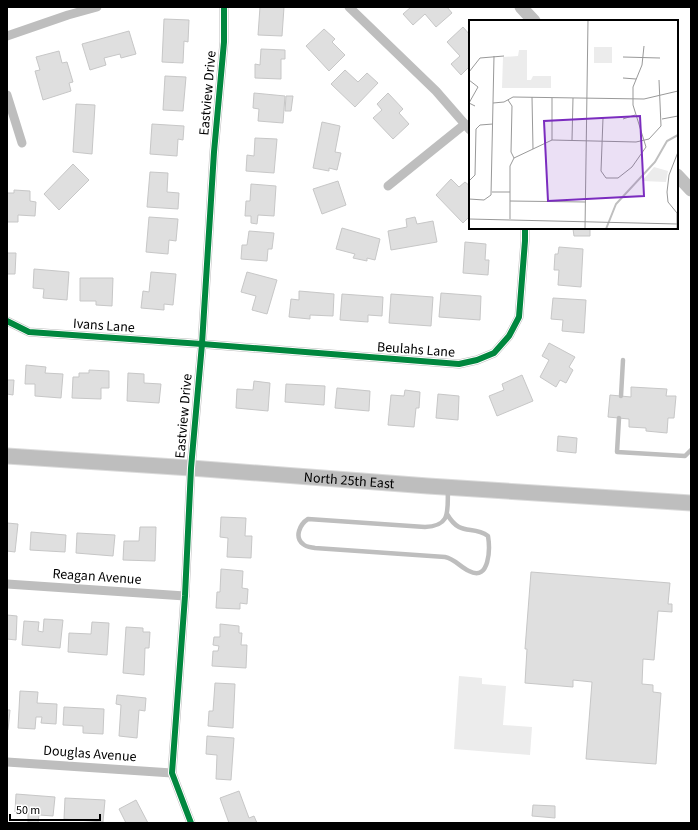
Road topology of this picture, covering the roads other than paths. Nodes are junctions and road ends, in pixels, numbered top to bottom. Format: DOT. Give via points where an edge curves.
graph roads {
  1 [pos="97,7"];
  2 [pos="224,7"];
  3 [pos="349,7"];
  4 [pos="7,36"];
  5 [pos="7,95"];
  6 [pos="468,127"];
  7 [pos="22,143"];
  8 [pos="388,186"];
  9 [pos="525,229"];
  10 [pos="7,321"];
  11 [pos="202,344"];
  12 [pos="623,360"];
  13 [pos="621,396"];
  14 [pos="619,418"];
  15 [pos="691,450"];
  16 [pos="7,456"];
  17 [pos="191,468"];
  18 [pos="448,487"];
  19 [pos="691,503"];
  20 [pos="447,514"];
  21 [pos="7,584"];
  22 [pos="185,596"];
  23 [pos="7,762"];
  24 [pos="172,773"];
  25 [pos="191,823"];
  1 -- 4 [label="street"];
  2 -- 11 [label="street, Eastview Drive" via="224,42"];
  3 -- 6 [label="street" via="436,91"];
  5 -- 7 [label="street"];
  6 -- 8 [label="street"];
  9 -- 11 [label="street, Beulahs Lane" via="519,317 509,336 494,353 477,360 459,364"];
  10 -- 11 [label="street, Ivans Lane" via="29,332"];
  11 -- 17 [label="street, Eastview Drive"];
  12 -- 13 [label="lane"];
  14 -- 15 [label="lane" via="617,452 685,456"];
  16 -- 17 [label="main road, North 25th East"];
  17 -- 18 [label="main road, North 25th East"];
  17 -- 22 [label="street, Eastview Drive"];
  18 -- 19 [label="main road, North 25th East"];
  18 -- 20 [label="lane"];
  20 -- 20 [label="lane" via="442,523 425,528 308,519 299,529 298,537 302,544 315,548 445,557 454,560 470,572 477,573 487,564 488,536 482,532 460,528 452,523"];
  21 -- 22 [label="street, Reagan Avenue"];
  22 -- 24 [label="street, Eastview Drive"];
  23 -- 24 [label="street, Douglas Avenue"];
  24 -- 25 [label="street, Eastview Drive"];
}
